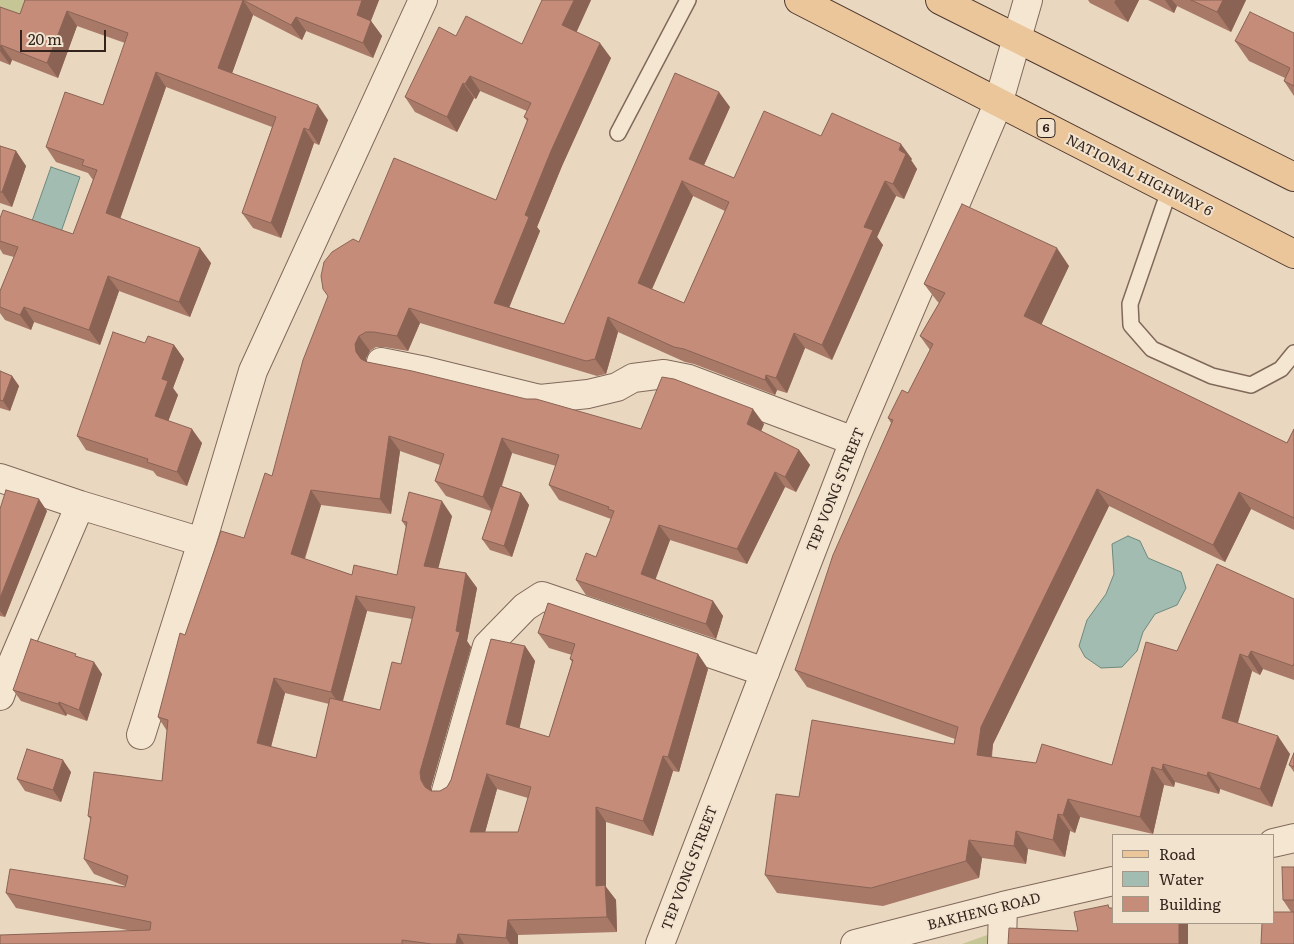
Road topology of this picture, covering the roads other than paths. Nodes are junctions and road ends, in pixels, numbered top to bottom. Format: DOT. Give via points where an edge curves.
graph roads {
  1 [pos="423,0"];
  2 [pos="688,0"];
  3 [pos="799,0"];
  4 [pos="940,0"];
  5 [pos="1028,0"];
  6 [pos="1016,38"];
  7 [pos="998,104"];
  8 [pos="618,133"];
  9 [pos="1294,177"];
  10 [pos="1169,191"];
  11 [pos="1294,254"];
  12 [pos="1294,353"];
  13 [pos="380,362"];
  14 [pos="854,442"];
  15 [pos="0,478"];
  16 [pos="80,505"];
  17 [pos="202,542"];
  18 [pos="765,672"];
  19 [pos="0,696"];
  20 [pos="141,735"];
  21 [pos="446,791"];
  22 [pos="1294,838"];
  23 [pos="1274,843"];
  24 [pos="1112,881"];
  25 [pos="1003,906"];
  26 [pos="660,944"];
  27 [pos="855,944"];
  28 [pos="1002,944"];
  1 -- 17 [label="street" via="253,371"];
  2 -- 8 [label="lane"];
  3 -- 7 [label="main road, NATIONAL HIGHWAY 6 / 6"];
  4 -- 6 [label="main road"];
  5 -- 6 [label="street, TEP VONG STREET"];
  6 -- 7 [label="street, TEP VONG STREET"];
  6 -- 9 [label="main road"];
  7 -- 10 [label="main road, NATIONAL HIGHWAY 6 / 6"];
  7 -- 14 [label="street, TEP VONG STREET"];
  10 -- 11 [label="main road, NATIONAL HIGHWAY 6 / 6"];
  10 -- 12 [label="lane" via="1130,304 1131,325 1152,349 1212,376 1251,385 1281,369"];
  13 -- 14 [label="street" via="426,370 540,399 588,394 617,387 633,378 664,374 689,379"];
  14 -- 18 [label="street, TEP VONG STREET"];
  15 -- 16 [label="street"];
  16 -- 17 [label="street"];
  16 -- 19 [label="street"];
  17 -- 20 [label="street"];
  18 -- 21 [label="street" via="542,596 525,607 487,646"];
  18 -- 26 [label="street, TEP VONG STREET"];
  22 -- 23 [label="street"];
  24 -- 25 [label="street, BAKHENG ROAD"];
  25 -- 27 [label="street, BAKHENG ROAD"];
  25 -- 28 [label="street"];
}
